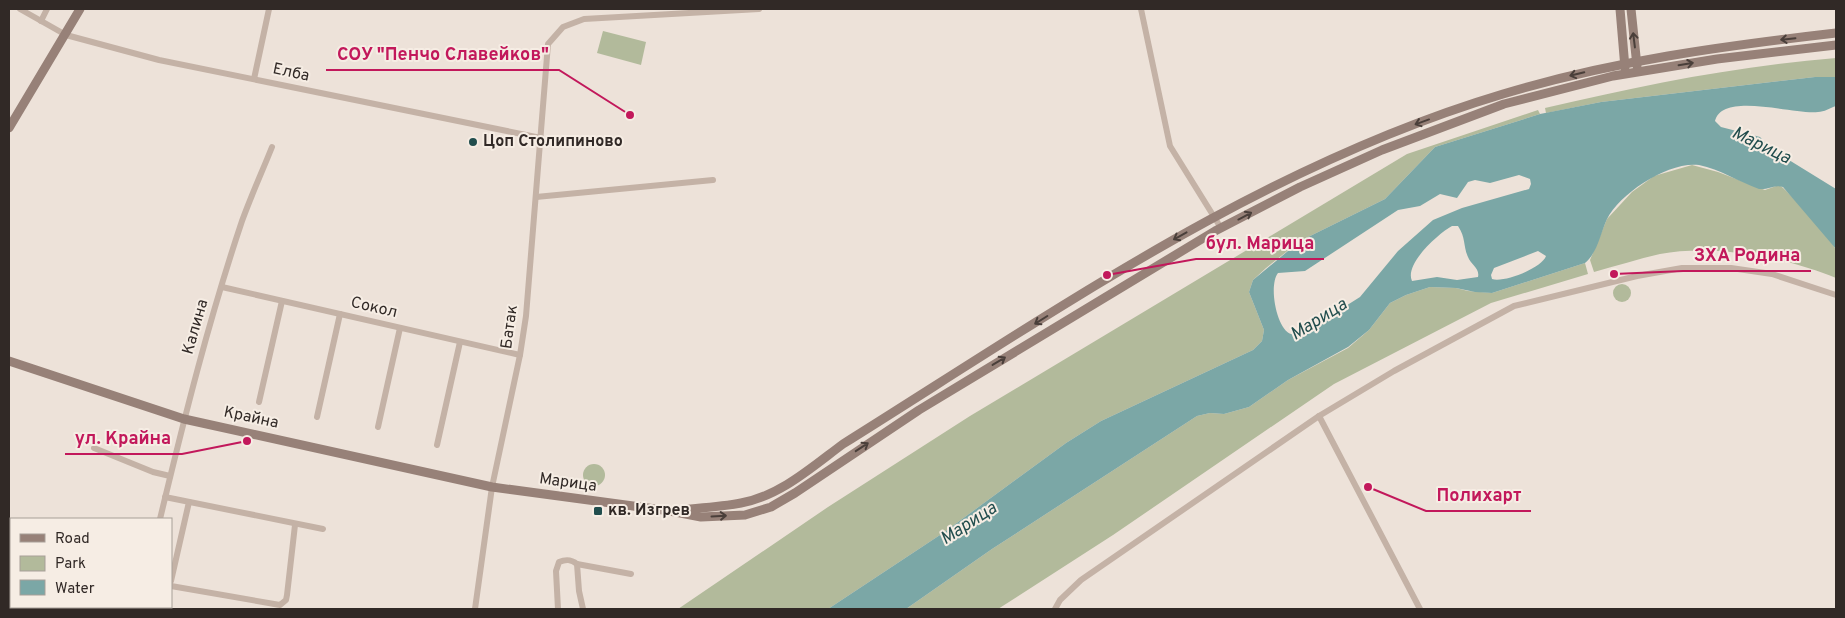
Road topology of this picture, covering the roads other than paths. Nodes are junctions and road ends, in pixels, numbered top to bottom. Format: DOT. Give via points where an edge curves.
graph roads {
  1 [pos="20,9"];
  2 [pos="48,9"];
  3 [pos="80,9"];
  4 [pos="268,9"];
  5 [pos="759,9"];
  6 [pos="1141,9"];
  7 [pos="1620,9"];
  8 [pos="1631,9"];
  9 [pos="691,11"];
  10 [pos="41,21"];
  11 [pos="1836,33"];
  12 [pos="66,34"];
  13 [pos="1836,45"];
  14 [pos="1637,60"];
  15 [pos="1624,63"];
  16 [pos="1638,71"];
  17 [pos="1625,73"];
  18 [pos="254,79"];
  19 [pos="9,128"];
  20 [pos="541,138"];
  21 [pos="272,147"];
  22 [pos="713,180"];
  23 [pos="536,197"];
  24 [pos="1215,217"];
  25 [pos="1221,228"];
  26 [pos="222,287"];
  27 [pos="1836,296"];
  28 [pos="282,301"];
  29 [pos="340,314"];
  30 [pos="400,328"];
  31 [pos="460,342"];
  32 [pos="520,355"];
  33 [pos="9,362"];
  34 [pos="259,402"];
  35 [pos="1319,416"];
  36 [pos="317,417"];
  37 [pos="184,419"];
  38 [pos="378,427"];
  39 [pos="438,445"];
  40 [pos="94,448"];
  41 [pos="170,476"];
  42 [pos="492,487"];
  43 [pos="166,497"];
  44 [pos="189,502"];
  45 [pos="670,511"];
  46 [pos="160,518"];
  47 [pos="295,525"];
  48 [pos="323,529"];
  49 [pos="577,564"];
  50 [pos="631,574"];
  51 [pos="172,577"];
  52 [pos="172,586"];
  53 [pos="475,609"];
  54 [pos="558,609"];
  55 [pos="583,609"];
  56 [pos="1055,609"];
  57 [pos="1420,609"];
  1 -- 10 [label="street, Елба"];
  2 -- 10 [label="street"];
  3 -- 12 [label="street"];
  4 -- 18 [label="street"];
  5 -- 9 [label="street"];
  6 -- 24 [label="street" via="1170,146"];
  7 -- 15 [label="street"];
  14 -- 8 [label="street, one-way"];
  9 -- 20 [label="street, Батак" via="584,18 563,27 548,44"];
  10 -- 12 [label="street, Елба"];
  11 -- 14 [label="street, Марица, one-way"];
  12 -- 18 [label="street, Елба" via="159,60"];
  12 -- 19 [label="street"];
  16 -- 13 [label="street, Марица, one-way"];
  14 -- 15 [label="street, Марица"];
  14 -- 16 [label="street"];
  15 -- 17 [label="street"];
  15 -- 24 [label="street, Марица, one-way" via="1501,94 1378,138"];
  16 -- 17 [label="street, Марица"];
  25 -- 17 [label="street, Марица, one-way" via="1308,183 1382,150 1546,92"];
  18 -- 20 [label="street, Елба"];
  20 -- 23 [label="street, Батак"];
  21 -- 26 [label="street, Калина" via="242,220"];
  22 -- 23 [label="street"];
  23 -- 32 [label="street, Батак"];
  24 -- 25 [label="street"];
  24 -- 45 [label="street, Марица, one-way" via="1132,263 843,444 774,492 742,503"];
  45 -- 25 [label="street, Марица, one-way" via="702,517 745,515 771,507 919,410"];
  26 -- 28 [label="street, Сокол"];
  26 -- 37 [label="street, Калина"];
  27 -- 35 [label="street" via="1772,274 1731,268 1682,268 1558,294 1514,306 1482,322"];
  28 -- 29 [label="street, Сокол"];
  28 -- 34 [label="street"];
  29 -- 30 [label="street, Сокол"];
  29 -- 36 [label="street"];
  30 -- 31 [label="street, Сокол"];
  30 -- 38 [label="street"];
  31 -- 32 [label="street, Сокол"];
  31 -- 39 [label="street"];
  32 -- 42 [label="street, Батак"];
  33 -- 37 [label="street, Крайна"];
  35 -- 56 [label="street" via="1081,580"];
  35 -- 57 [label="street"];
  37 -- 41 [label="street, Калина"];
  37 -- 42 [label="street, Крайна"];
  40 -- 41 [label="street"];
  41 -- 43 [label="street, Калина"];
  42 -- 45 [label="street, Марица"];
  42 -- 53 [label="street, Батак"];
  43 -- 44 [label="street"];
  43 -- 46 [label="street, Калина"];
  44 -- 47 [label="street"];
  44 -- 51 [label="street"];
  47 -- 48 [label="street"];
  47 -- 52 [label="street" via="286,600 280,605"];
  49 -- 50 [label="street"];
  49 -- 54 [label="street" via="572,560 559,562 556,571"];
  49 -- 55 [label="street"];
}
